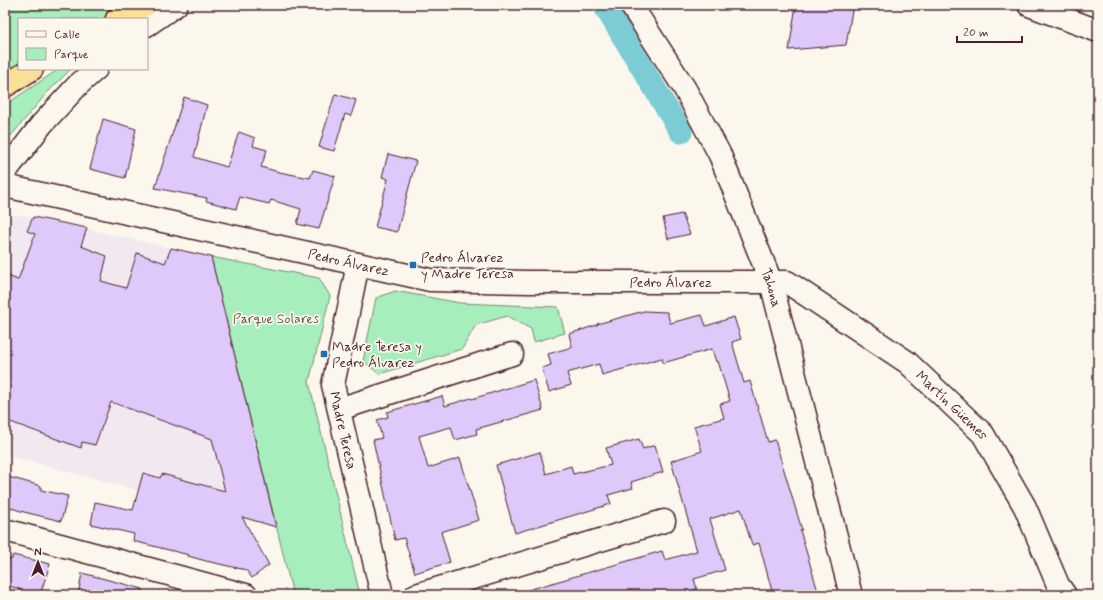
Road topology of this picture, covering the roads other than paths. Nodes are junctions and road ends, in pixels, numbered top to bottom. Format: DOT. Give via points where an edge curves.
graph roads {
  1 [pos="145,5"];
  2 [pos="176,5"];
  3 [pos="631,5"];
  4 [pos="1029,5"];
  5 [pos="119,18"];
  6 [pos="148,24"];
  7 [pos="1098,31"];
  8 [pos="30,70"];
  9 [pos="95,70"];
  10 [pos="5,86"];
  11 [pos="5,172"];
  12 [pos="5,186"];
  13 [pos="358,264"];
  14 [pos="771,282"];
  15 [pos="512,354"];
  16 [pos="339,409"];
  17 [pos="664,521"];
  18 [pos="5,530"];
  19 [pos="246,595"];
  20 [pos="382,595"];
  21 [pos="416,595"];
  22 [pos="851,595"];
  23 [pos="1065,595"];
  1 -- 5 [label="highway"];
  2 -- 6 [label="street"];
  3 -- 14 [label="street, Tahona" via="685,89 720,155"];
  4 -- 7 [label="street"];
  8 -- 10 [label="highway"];
  9 -- 11 [label="street" via="42,124"];
  12 -- 13 [label="street, Pedro Álvarez"];
  13 -- 14 [label="street, Pedro Álvarez" via="430,280"];
  13 -- 16 [label="street, Madre Teresa" via="333,385"];
  14 -- 22 [label="street, Tahona"];
  14 -- 23 [label="street, Martín Güemes" via="787,282 907,362 983,434 1025,507 1058,585"];
  15 -- 16 [label="street"];
  16 -- 20 [label="street, Madre Teresa"];
  17 -- 21 [label="street"];
  18 -- 19 [label="street"];
}
